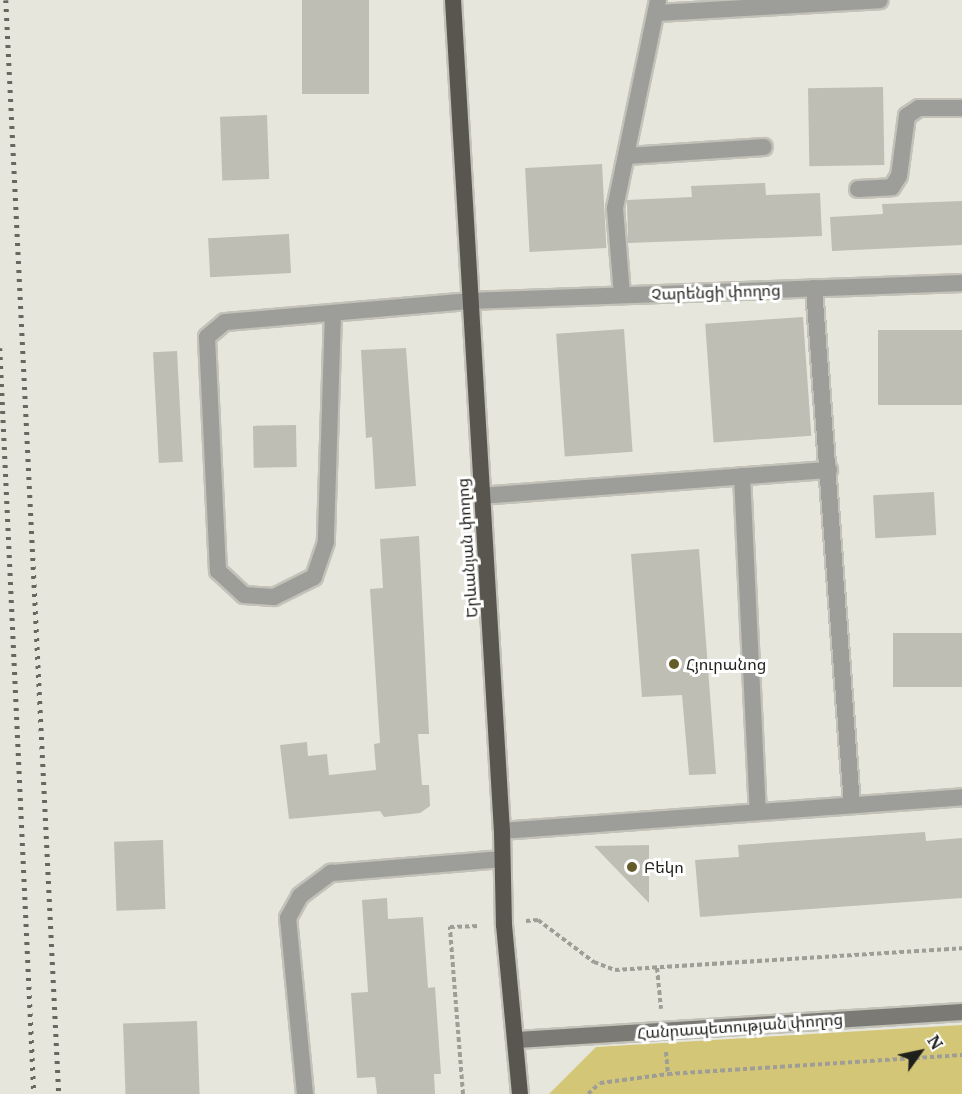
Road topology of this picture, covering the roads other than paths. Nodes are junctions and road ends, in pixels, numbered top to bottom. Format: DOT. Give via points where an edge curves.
graph roads {
  1 [pos="453,0"];
  2 [pos="880,0"];
  3 [pos="658,7"];
  4 [pos="962,108"];
  5 [pos="764,147"];
  6 [pos="628,156"];
  7 [pos="858,189"];
  8 [pos="962,283"];
  9 [pos="814,288"];
  10 [pos="622,295"];
  11 [pos="469,301"];
  12 [pos="333,313"];
  13 [pos="829,470"];
  14 [pos="742,476"];
  15 [pos="481,496"];
  16 [pos="962,797"];
  17 [pos="852,806"];
  18 [pos="758,812"];
  19 [pos="502,831"];
  20 [pos="500,859"];
  21 [pos="962,1012"];
  22 [pos="517,1040"];
  23 [pos="305,1094"];
  24 [pos="520,1094"];
  1 -- 11 [label="highway, Երևանյան փողոց"];
  2 -- 3 [label="street"];
  3 -- 6 [label="street"];
  4 -- 7 [label="street" via="919,108 907,116 899,176 892,187"];
  5 -- 6 [label="street"];
  6 -- 10 [label="street" via="615,208"];
  8 -- 9 [label="street, Չարենցի փողոց"];
  9 -- 10 [label="street, Չարենցի փողոց"];
  9 -- 13 [label="street"];
  10 -- 11 [label="street, Չարենցի փողոց"];
  11 -- 12 [label="street, Չարենցի փողոց"];
  11 -- 15 [label="highway, Երևանյան փողոց"];
  12 -- 12 [label="street, Չարենցի փողոց" via="326,542 314,577 273,597 244,595 218,571 207,338 225,322"];
  13 -- 14 [label="street"];
  13 -- 17 [label="street"];
  14 -- 15 [label="street"];
  14 -- 18 [label="street"];
  15 -- 19 [label="highway, Երևանյան փողոց"];
  16 -- 17 [label="street"];
  17 -- 18 [label="street"];
  18 -- 19 [label="street"];
  19 -- 20 [label="highway, Երևանյան փողոց"];
  20 -- 22 [label="highway, Երևանյան փողոց"];
  20 -- 23 [label="street" via="332,873 300,896 288,918"];
  21 -- 22 [label="main road, Հանրապետության փողոց"];
  22 -- 24 [label="highway, Երևանյան փողոց"];
}
